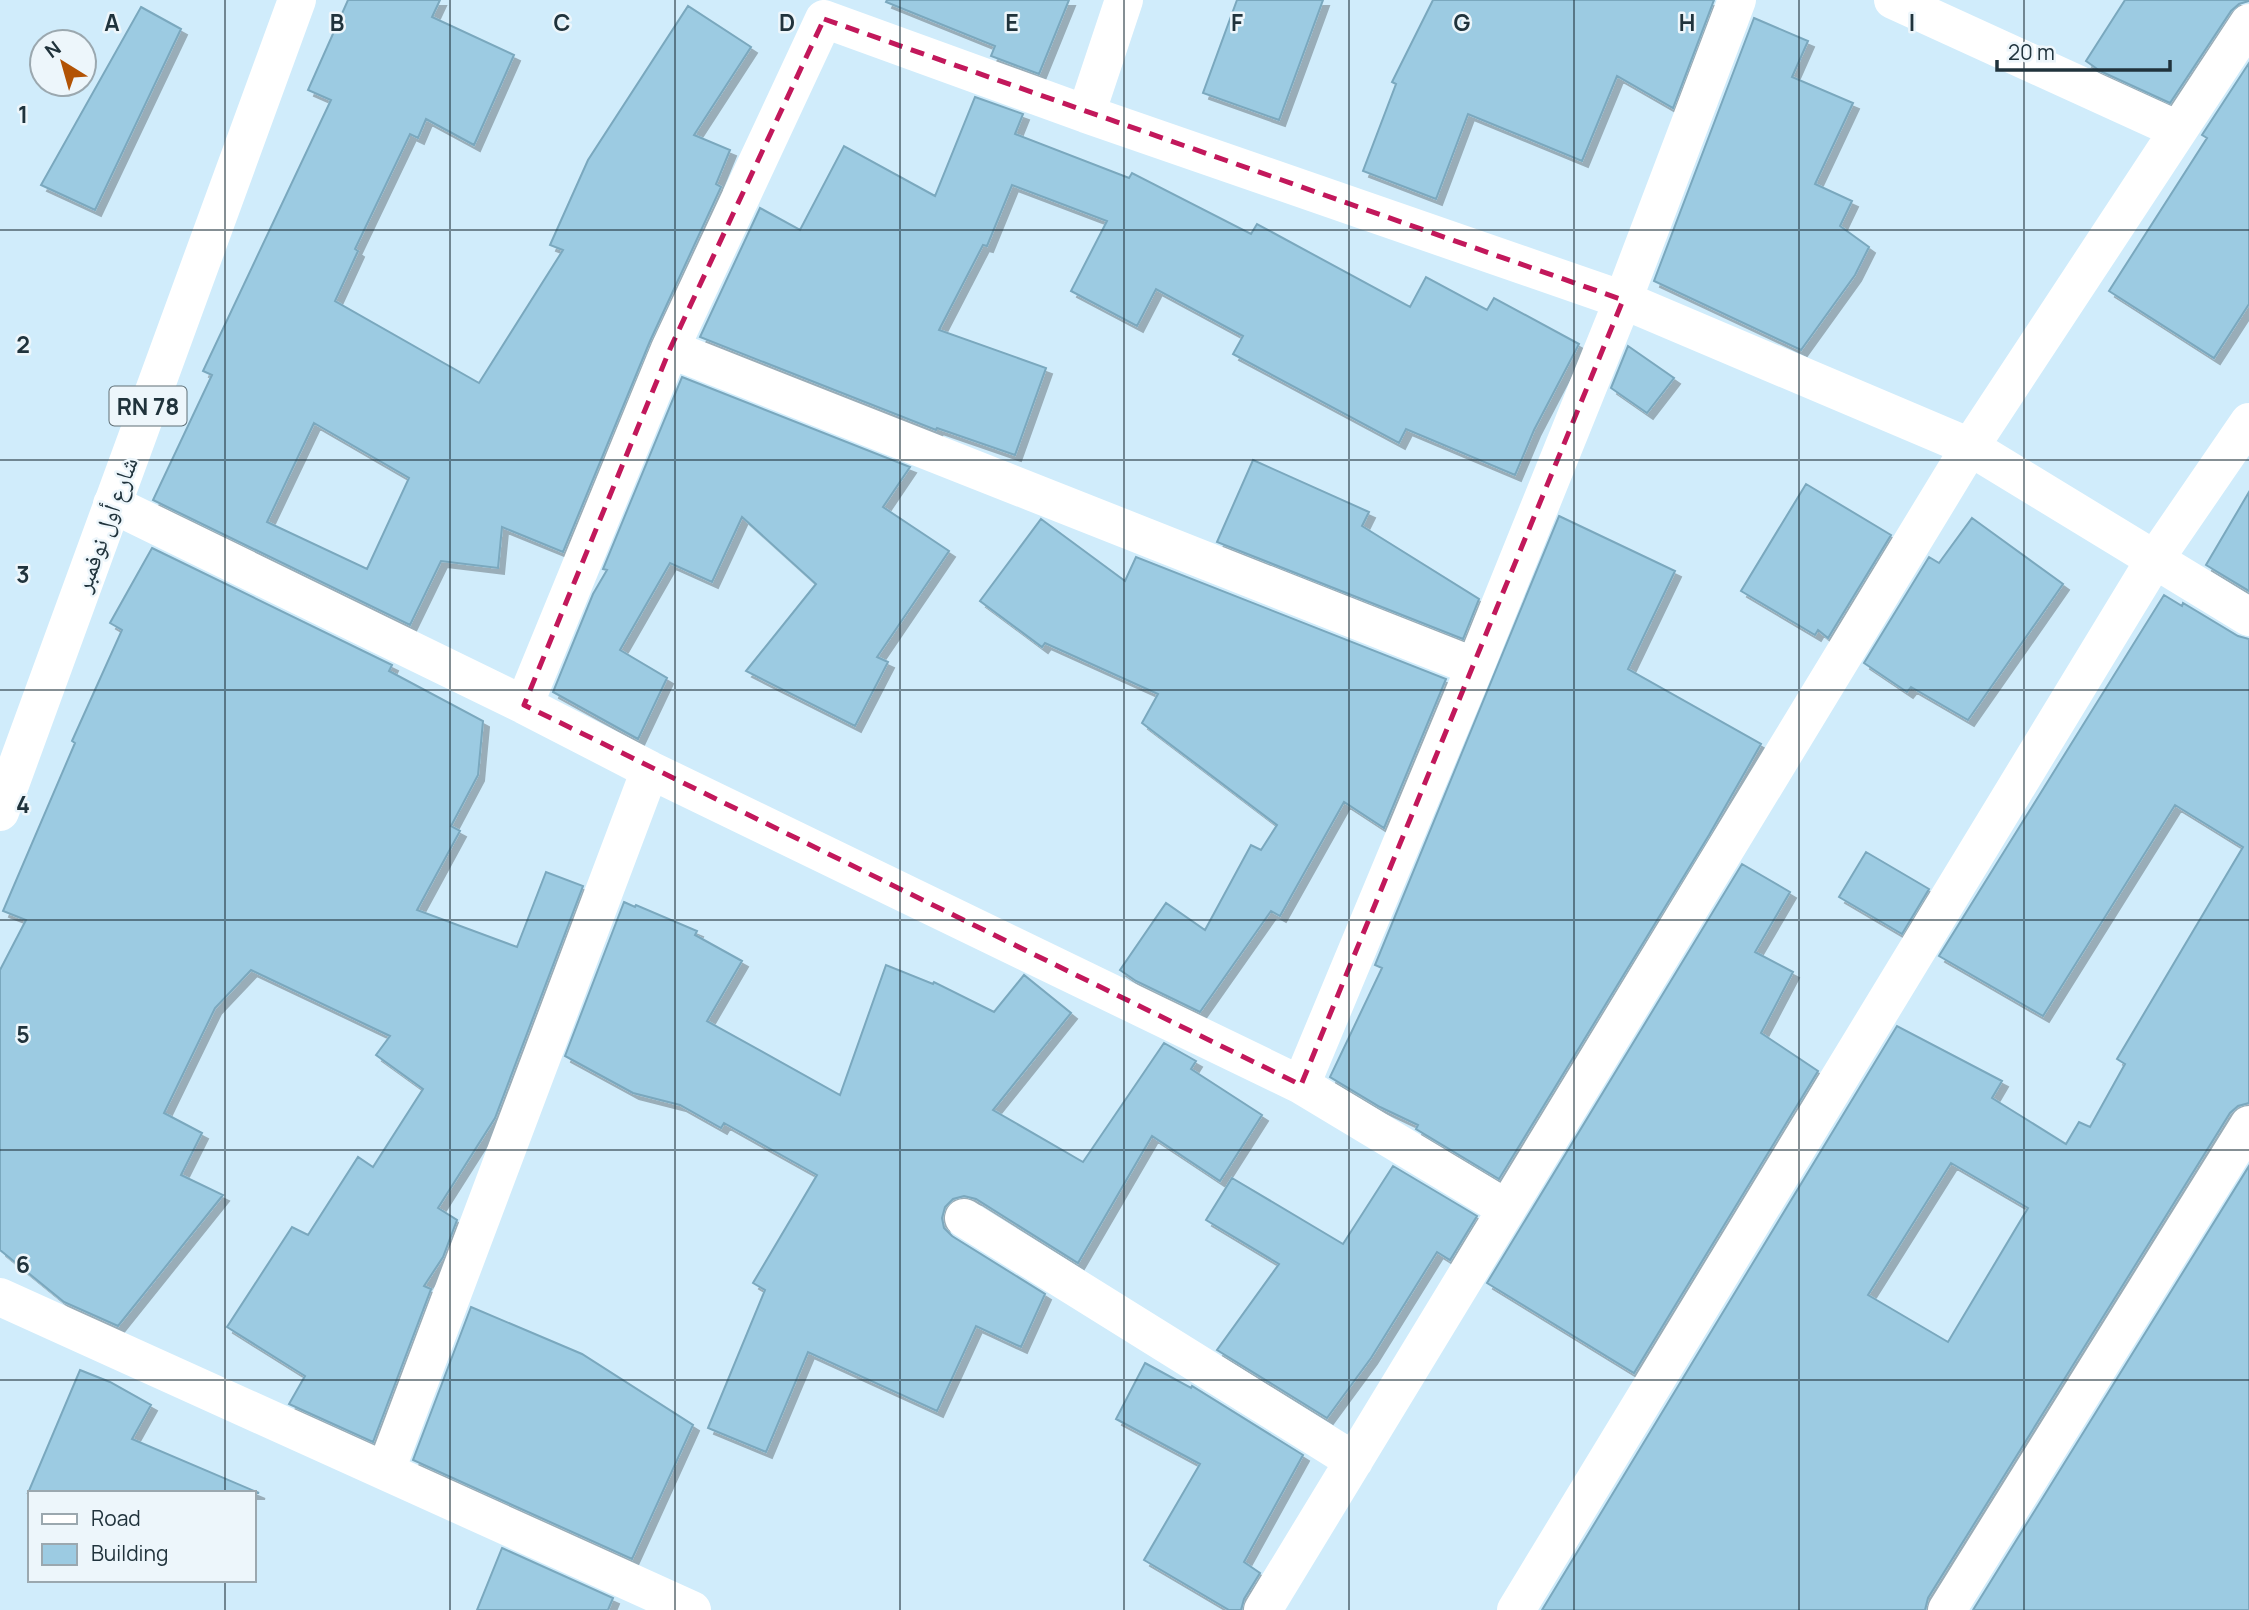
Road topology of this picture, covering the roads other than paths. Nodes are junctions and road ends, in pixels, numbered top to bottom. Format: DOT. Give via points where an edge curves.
graph roads {
  1 [pos="1124,0"];
  2 [pos="1737,0"];
  3 [pos="1893,0"];
  4 [pos="295,1"];
  5 [pos="2249,23"];
  6 [pos="1086,114"];
  7 [pos="2178,130"];
  8 [pos="1623,300"];
  9 [pos="670,349"];
  10 [pos="2249,422"];
  11 [pos="1970,447"];
  12 [pos="112,504"];
  13 [pos="2155,559"];
  14 [pos="2249,617"];
  15 [pos="1475,667"];
  16 [pos="524,705"];
  17 [pos="650,770"];
  18 [pos="0,812"];
  19 [pos="1301,1085"];
  20 [pos="2249,1125"];
  21 [pos="1507,1209"];
  22 [pos="964,1218"];
  23 [pos="0,1297"];
  24 [pos="1354,1461"];
  25 [pos="387,1470"];
  26 [pos="692,1610"];
  27 [pos="1263,1610"];
  28 [pos="1517,1610"];
  29 [pos="1947,1610"];
  1 -- 6 [label="street"];
  2 -- 8 [label="street"];
  3 -- 7 [label="street"];
  4 -- 12 [label="street, شارع أول نوفمبر / RN 78"];
  5 -- 7 [label="street"];
  6 -- 8 [label="street"];
  6 -- 9 [label="street" via="824,19"];
  7 -- 11 [label="street"];
  8 -- 11 [label="street"];
  8 -- 15 [label="street"];
  9 -- 15 [label="street"];
  9 -- 16 [label="street"];
  10 -- 13 [label="street"];
  11 -- 13 [label="street"];
  11 -- 21 [label="street"];
  12 -- 16 [label="street"];
  12 -- 18 [label="street, شارع أول نوفمبر / RN 78"];
  13 -- 14 [label="street"];
  13 -- 28 [label="street"];
  15 -- 19 [label="street"];
  16 -- 17 [label="street"];
  17 -- 19 [label="street"];
  17 -- 25 [label="street"];
  19 -- 21 [label="street"];
  20 -- 29 [label="street"];
  21 -- 24 [label="street"];
  22 -- 24 [label="street"];
  23 -- 25 [label="street"];
  24 -- 27 [label="street"];
  25 -- 26 [label="street"];
}
